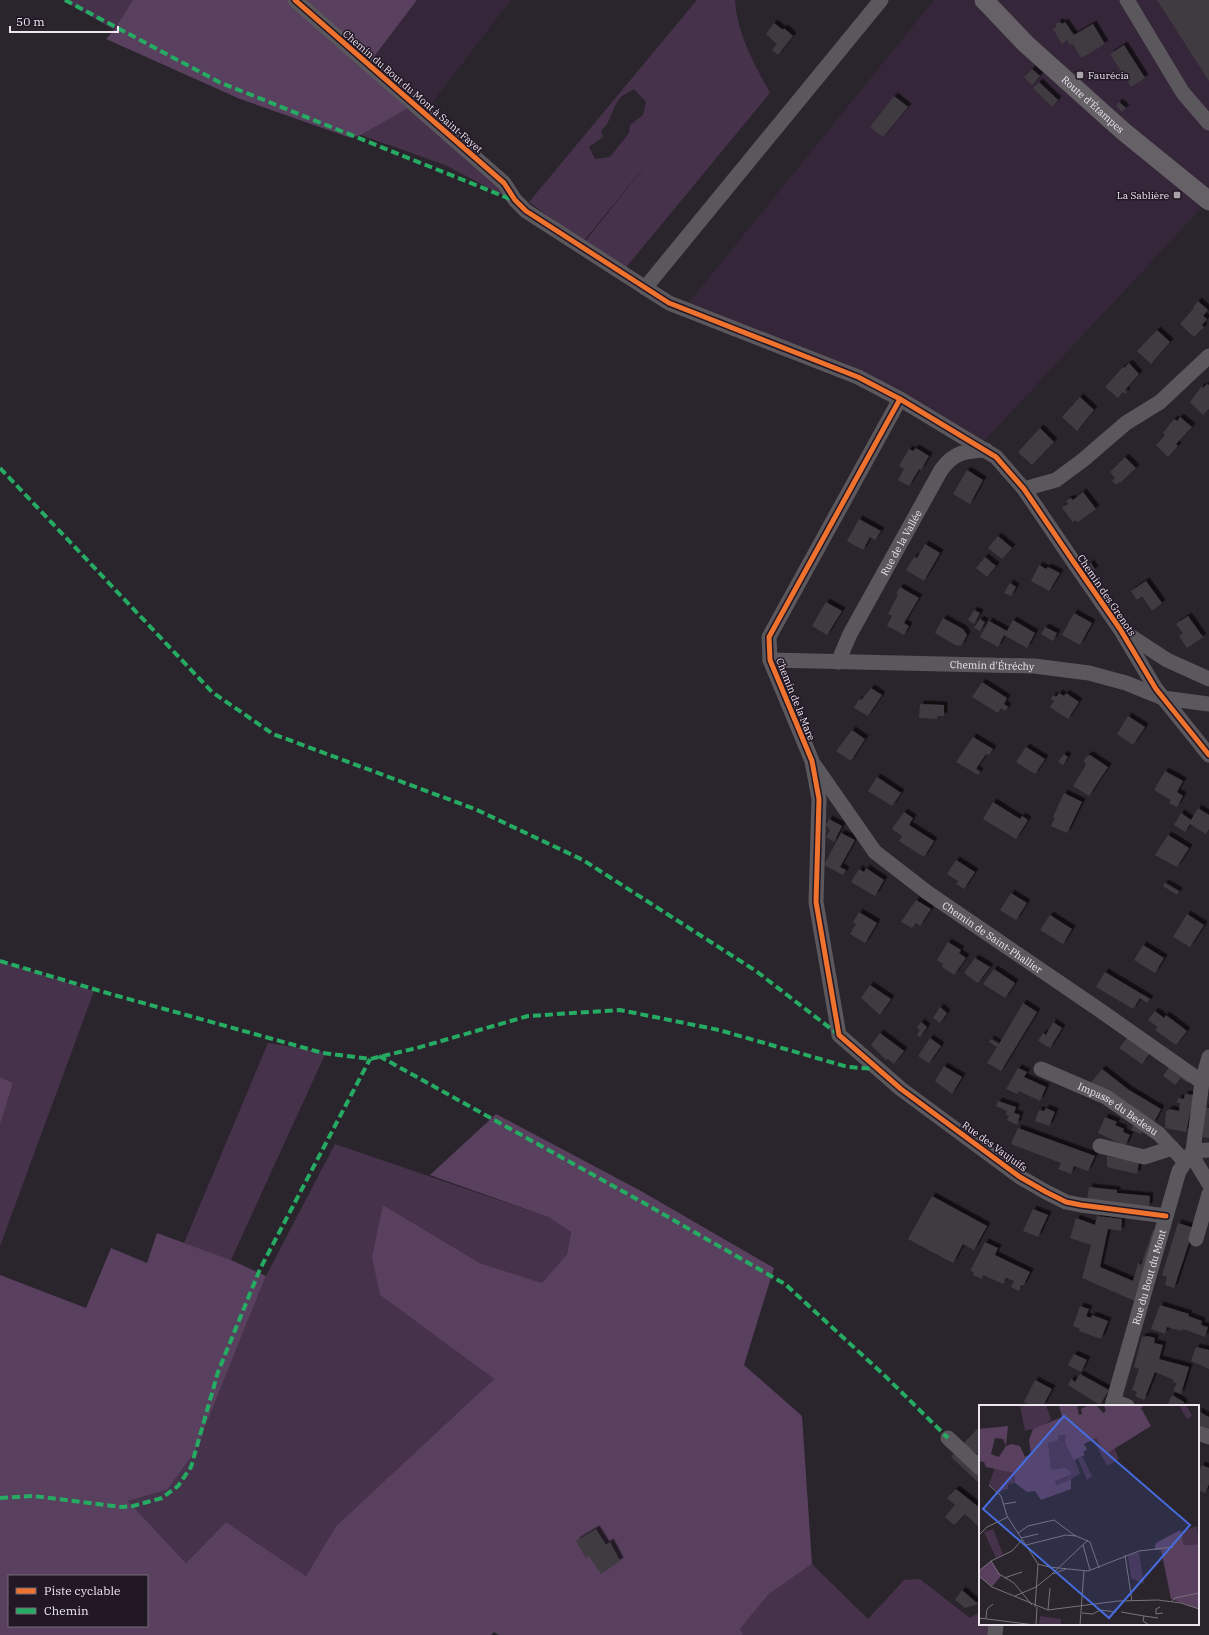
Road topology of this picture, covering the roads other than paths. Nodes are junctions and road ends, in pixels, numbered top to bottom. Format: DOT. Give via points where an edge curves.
graph roads {
  1 [pos="295,0"];
  2 [pos="882,0"];
  3 [pos="984,0"];
  4 [pos="1126,0"];
  5 [pos="1209,123"];
  6 [pos="1209,201"];
  7 [pos="645,288"];
  8 [pos="1209,356"];
  9 [pos="900,399"];
  10 [pos="986,450"];
  11 [pos="1024,489"];
  12 [pos="1120,630"];
  13 [pos="770,660"];
  14 [pos="838,662"];
  15 [pos="1209,679"];
  16 [pos="1163,698"];
  17 [pos="1209,704"];
  18 [pos="1209,755"];
  19 [pos="812,761"];
  20 [pos="839,1036"];
  21 [pos="1209,1057"];
  22 [pos="1041,1069"];
  23 [pos="1202,1082"];
  24 [pos="1100,1146"];
  25 [pos="1172,1148"];
  26 [pos="1209,1150"];
  27 [pos="1190,1156"];
  28 [pos="1209,1184"];
  29 [pos="1209,1194"];
  30 [pos="1166,1216"];
  31 [pos="1196,1238"];
  32 [pos="1117,1404"];
  33 [pos="1199,1433"];
  34 [pos="1209,1437"];
  35 [pos="948,1438"];
  36 [pos="979,1467"];
  37 [pos="996,1625"];
  38 [pos="995,1635"];
  1 -- 7 [label="street, Chemin du Bout du Mont à Saint-Fayet" via="504,182 515,200 526,211"];
  2 -- 7 [label="street"];
  3 -- 6 [label="main road, Route d'Étampes" via="1043,59 1123,131"];
  4 -- 5 [label="street" via="1183,93"];
  7 -- 9 [label="street, Chemin des Grenots" via="669,303 858,377"];
  8 -- 11 [label="street" via="1160,402 1126,423 1056,480"];
  9 -- 10 [label="street, Chemin des Grenots"];
  9 -- 13 [label="street, Chemin de la Mare" via="769,637"];
  10 -- 11 [label="street, Chemin des Grenots" via="996,457"];
  10 -- 14 [label="street, Rue de la Vallée" via="959,453 948,460 941,470 850,634"];
  11 -- 12 [label="street, Chemin des Grenots"];
  12 -- 15 [label="street" via="1166,660"];
  12 -- 16 [label="street, Chemin des Grenots"];
  13 -- 14 [label="street, Chemin d'Étréchy"];
  13 -- 19 [label="street, Chemin de la Mare"];
  14 -- 16 [label="street, Chemin d'Étréchy" via="1034,666 1089,673"];
  16 -- 17 [label="street, Chemin d'Étréchy"];
  16 -- 18 [label="street, Chemin des Grenots"];
  19 -- 20 [label="street, Chemin de la Mare" via="819,799 816,902"];
  19 -- 23 [label="street, Chemin de Saint-Phallier" via="875,852 928,893"];
  20 -- 30 [label="street, Rue des Vaujuifs" via="901,1089 1020,1177 1046,1192 1066,1202 1081,1205"];
  21 -- 23 [label="street, Rue du Bout du Mont"];
  22 -- 25 [label="street, Impasse du Bedeau" via="1106,1097 1145,1123"];
  23 -- 27 [label="street, Rue du Bout du Mont"];
  24 -- 25 [label="street" via="1144,1157"];
  25 -- 27 [label="street, Impasse du Bedeau"];
  26 -- 27 [label="street"];
  27 -- 28 [label="street, Impasse du Bedeau"];
  27 -- 30 [label="street, Rue du Bout du Mont" via="1179,1171"];
  29 -- 31 [label="street"];
  30 -- 32 [label="street, Rue du Bout du Mont"];
  33 -- 34 [label="street"];
  35 -- 36 [label="street"];
  37 -- 38 [label="street"];
}
